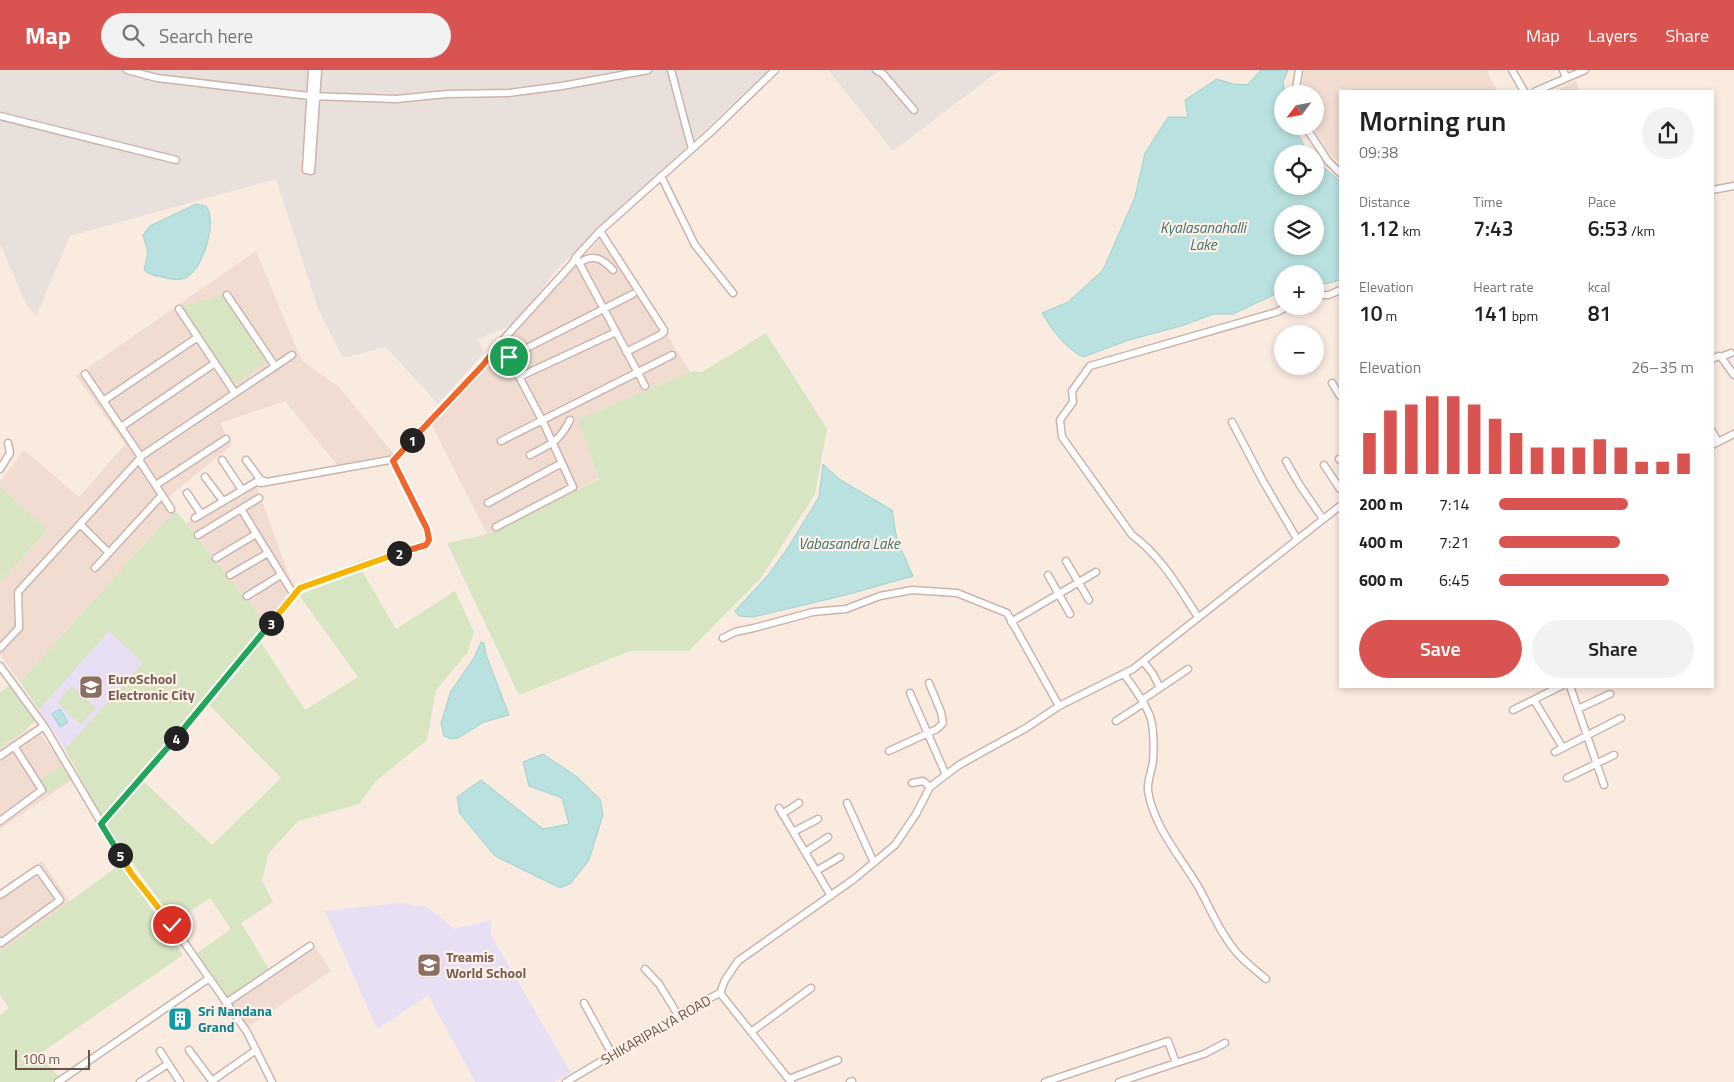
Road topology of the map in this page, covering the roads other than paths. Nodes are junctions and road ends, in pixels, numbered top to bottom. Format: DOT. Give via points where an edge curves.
graph roads {
  1 [pos="127,70"];
  2 [pos="312,70"];
  3 [pos="318,70"];
  4 [pos="648,70"];
  5 [pos="671,70"];
  6 [pos="775,70"];
  7 [pos="876,70"];
  8 [pos="1299,70"];
  9 [pos="1512,70"];
  10 [pos="1563,70"];
  11 [pos="1585,70"];
  12 [pos="1566,77"];
  13 [pos="1296,85"];
  14 [pos="1523,90"];
  15 [pos="1538,90"];
  16 [pos="313,96"];
  17 [pos="914,110"];
  18 [pos="0,116"];
  19 [pos="1311,135"];
  20 [pos="692,148"];
  21 [pos="176,160"];
  22 [pos="308,170"];
  23 [pos="1339,172"];
  24 [pos="661,176"];
  25 [pos="1734,186"];
  26 [pos="1714,190"];
  27 [pos="600,231"];
  28 [pos="578,260"];
  29 [pos="613,270"];
  30 [pos="1339,290"];
  31 [pos="734,293"];
  32 [pos="633,294"];
  33 [pos="227,295"];
  34 [pos="1324,295"];
  35 [pos="179,309"];
  36 [pos="603,309"];
  37 [pos="1274,313"];
  38 [pos="616,332"];
  39 [pos="198,337"];
  40 [pos="501,342"];
  41 [pos="626,352"];
  42 [pos="1731,353"];
  43 [pos="292,355"];
  44 [pos="672,355"];
  45 [pos="509,357"];
  46 [pos="1722,357"];
  47 [pos="1714,358"];
  48 [pos="215,363"];
  49 [pos="275,366"];
  50 [pos="637,372"];
  51 [pos="85,374"];
  52 [pos="1734,375"];
  53 [pos="519,377"];
  54 [pos="1332,383"];
  55 [pos="644,386"];
  56 [pos="235,393"];
  57 [pos="1339,394"];
  58 [pos="103,401"];
  59 [pos="570,420"];
  60 [pos="542,421"];
  61 [pos="1232,422"];
  62 [pos="121,427"];
  63 [pos="1734,434"];
  64 [pos="226,439"];
  65 [pos="501,441"];
  66 [pos="8,443"];
  67 [pos="1715,443"];
  68 [pos="553,444"];
  69 [pos="530,455"];
  70 [pos="140,459"];
  71 [pos="222,460"];
  72 [pos="246,460"];
  73 [pos="394,460"];
  74 [pos="1286,461"];
  75 [pos="562,463"];
  76 [pos="1324,465"];
  77 [pos="0,470"];
  78 [pos="205,477"];
  79 [pos="266,482"];
  80 [pos="156,485"];
  81 [pos="1339,488"];
  82 [pos="242,490"];
  83 [pos="187,493"];
  84 [pos="162,495"];
  85 [pos="259,498"];
  86 [pos="222,501"];
  87 [pos="488,504"];
  88 [pos="1339,507"];
  89 [pos="171,508"];
  90 [pos="241,509"];
  91 [pos="202,514"];
  92 [pos="195,518"];
  93 [pos="1323,519"];
  94 [pos="80,524"];
  95 [pos="496,527"];
  96 [pos="256,534"];
  97 [pos="198,535"];
  98 [pos="1297,539"];
  99 [pos="108,553"];
  100 [pos="268,554"];
  101 [pos="216,558"];
  102 [pos="1066,562"];
  103 [pos="95,568"];
  104 [pos="1096,572"];
  105 [pos="230,575"];
  106 [pos="281,575"];
  107 [pos="1048,575"];
  108 [pos="1079,583"];
  109 [pos="1059,594"];
  110 [pos="294,595"];
  111 [pos="247,596"];
  112 [pos="1089,600"];
  113 [pos="1070,614"];
  114 [pos="1198,617"];
  115 [pos="1011,622"];
  116 [pos="723,638"];
  117 [pos="0,648"];
  118 [pos="1143,661"];
  119 [pos="0,666"];
  120 [pos="1188,669"];
  121 [pos="1124,674"];
  122 [pos="929,683"];
  123 [pos="1160,688"];
  124 [pos="1557,688"];
  125 [pos="1571,688"];
  126 [pos="910,693"];
  127 [pos="1610,694"];
  128 [pos="1534,700"];
  129 [pos="1143,702"];
  130 [pos="1059,706"];
  131 [pos="1578,709"];
  132 [pos="1513,710"];
  133 [pos="1620,718"];
  134 [pos="1116,721"];
  135 [pos="44,726"];
  136 [pos="927,733"];
  137 [pos="1587,734"];
  138 [pos="14,746"];
  139 [pos="1562,748"];
  140 [pos="889,751"];
  141 [pos="1555,752"];
  142 [pos="1614,755"];
  143 [pos="0,756"];
  144 [pos="1597,763"];
  145 [pos="946,776"];
  146 [pos="1566,778"];
  147 [pos="912,783"];
  148 [pos="1604,786"];
  149 [pos="930,787"];
  150 [pos="799,803"];
  151 [pos="848,803"];
  152 [pos="818,819"];
  153 [pos="0,821"];
  154 [pos="101,824"];
  155 [pos="793,832"];
  156 [pos="828,838"];
  157 [pos="805,852"];
  158 [pos="840,857"];
  159 [pos="874,862"];
  160 [pos="816,871"];
  161 [pos="0,895"];
  162 [pos="831,896"];
  163 [pos="0,940"];
  164 [pos="310,946"];
  165 [pos="645,969"];
  166 [pos="208,979"];
  167 [pos="1266,979"];
  168 [pos="811,988"];
  169 [pos="720,993"];
  170 [pos="226,1003"];
  171 [pos="584,1003"];
  172 [pos="678,1016"];
  173 [pos="751,1032"];
  174 [pos="1225,1043"];
  175 [pos="189,1050"];
  176 [pos="256,1050"];
  177 [pos="160,1051"];
  178 [pos="612,1054"];
  179 [pos="838,1060"];
  180 [pos="1176,1062"];
  181 [pos="168,1064"];
  182 [pos="790,1080"];
  183 [pos="58,1082"];
  184 [pos="140,1082"];
  185 [pos="180,1082"];
  186 [pos="272,1082"];
  187 [pos="566,1082"];
  188 [pos="1046,1082"];
  189 [pos="1119,1082"];
  1 -- 16 [label="street" via="158,78"];
  2 -- 16 [label="street"];
  3 -- 16 [label="street"];
  4 -- 16 [label="street" via="508,93 396,99"];
  5 -- 20 [label="street"];
  6 -- 20 [label="street"];
  7 -- 17 [label="street"];
  8 -- 13 [label="street"];
  9 -- 14 [label="street"];
  10 -- 12 [label="street"];
  11 -- 12 [label="street"];
  12 -- 15 [label="street"];
  16 -- 22 [label="street"];
  18 -- 21 [label="street"];
  19 -- 23 [label="street"];
  20 -- 24 [label="street"];
  24 -- 27 [label="street"];
  24 -- 31 [label="street" via="695,245"];
  25 -- 26 [label="street"];
  27 -- 28 [label="street"];
  27 -- 41 [label="street" via="664,330"];
  28 -- 29 [label="street" via="593,256"];
  28 -- 36 [label="street"];
  28 -- 40 [label="street"];
  30 -- 34 [label="street"];
  32 -- 36 [label="street"];
  33 -- 49 [label="street"];
  35 -- 39 [label="street"];
  36 -- 38 [label="street"];
  36 -- 45 [label="street"];
  37 -- 114 [label="street" via="1090,366 1072,391 1073,402 1060,420 1062,436 1132,535 1165,567"];
  38 -- 41 [label="street"];
  38 -- 53 [label="street"];
  39 -- 48 [label="street"];
  39 -- 58 [label="street"];
  40 -- 45 [label="street"];
  40 -- 73 [label="street"];
  41 -- 50 [label="street"];
  42 -- 46 [label="street"];
  43 -- 49 [label="street"];
  44 -- 50 [label="street"];
  45 -- 53 [label="street"];
  46 -- 47 [label="street"];
  46 -- 52 [label="street"];
  48 -- 56 [label="street"];
  48 -- 62 [label="street"];
  49 -- 56 [label="street"];
  50 -- 55 [label="street"];
  50 -- 60 [label="street"];
  51 -- 58 [label="street"];
  53 -- 60 [label="street"];
  54 -- 57 [label="street"];
  56 -- 70 [label="street"];
  58 -- 62 [label="street"];
  59 -- 68 [label="street"];
  60 -- 65 [label="street"];
  60 -- 68 [label="street"];
  61 -- 98 [label="street"];
  62 -- 70 [label="street"];
  63 -- 67 [label="street"];
  64 -- 80 [label="street"];
  66 -- 77 [label="street" via="10,453"];
  68 -- 69 [label="street"];
  68 -- 75 [label="street"];
  70 -- 80 [label="street"];
  70 -- 94 [label="street"];
  71 -- 82 [label="street"];
  72 -- 79 [label="street"];
  73 -- 79 [label="street"];
  73 -- 110 [label="street" via="427,529 429,540 426,545 300,588"];
  74 -- 93 [label="street"];
  75 -- 87 [label="street"];
  75 -- 95 [label="street" via="574,487"];
  76 -- 81 [label="street"];
  78 -- 86 [label="street"];
  79 -- 82 [label="street" via="256,482"];
  80 -- 84 [label="street"];
  82 -- 86 [label="street"];
  83 -- 91 [label="street"];
  84 -- 89 [label="street"];
  84 -- 99 [label="street"];
  85 -- 90 [label="street"];
  86 -- 91 [label="street"];
  88 -- 93 [label="street"];
  90 -- 96 [label="street"];
  90 -- 97 [label="street"];
  91 -- 92 [label="street"];
  93 -- 98 [label="street"];
  94 -- 99 [label="street"];
  94 -- 117 [label="street" via="18,592 19,628"];
  96 -- 100 [label="street"];
  96 -- 101 [label="street"];
  98 -- 114 [label="street"];
  99 -- 103 [label="street"];
  100 -- 105 [label="street"];
  100 -- 106 [label="street"];
  102 -- 108 [label="street"];
  104 -- 108 [label="street"];
  106 -- 110 [label="street"];
  106 -- 111 [label="street"];
  107 -- 109 [label="street"];
  108 -- 109 [label="street"];
  108 -- 112 [label="street"];
  109 -- 113 [label="street"];
  109 -- 115 [label="street"];
  110 -- 154 [label="street"];
  114 -- 118 [label="street"];
  115 -- 116 [label="street" via="1007,614 958,593 912,590 880,596 846,609 813,612"];
  115 -- 130 [label="street"];
  118 -- 121 [label="street"];
  118 -- 123 [label="street"];
  119 -- 135 [label="street"];
  120 -- 123 [label="street"];
  121 -- 129 [label="street"];
  121 -- 130 [label="street"];
  122 -- 136 [label="street" via="943,719 940,726"];
  123 -- 129 [label="street"];
  124 -- 128 [label="street"];
  125 -- 131 [label="street"];
  126 -- 136 [label="street"];
  127 -- 131 [label="street"];
  128 -- 132 [label="street"];
  128 -- 139 [label="street"];
  129 -- 134 [label="street"];
  129 -- 167 [label="street" via="1151,717 1153,751 1149,793 1160,824 1237,953"];
  130 -- 145 [label="street" via="959,765"];
  131 -- 137 [label="street"];
  133 -- 137 [label="street"];
  135 -- 138 [label="street"];
  135 -- 154 [label="street"];
  136 -- 140 [label="street"];
  136 -- 145 [label="street"];
  137 -- 139 [label="street"];
  137 -- 144 [label="street"];
  138 -- 143 [label="street"];
  138 -- 153 [label="street" via="42,790"];
  139 -- 141 [label="street"];
  142 -- 144 [label="street"];
  144 -- 146 [label="street"];
  144 -- 148 [label="street"];
  145 -- 149 [label="street"];
  147 -- 149 [label="street" via="923,781"];
  149 -- 159 [label="street" via="896,845"];
  150 -- 155 [label="street" via="780,811"];
  151 -- 159 [label="street"];
  152 -- 155 [label="street"];
  154 -- 166 [label="street" via="131,873 172,925"];
  155 -- 157 [label="street"];
  156 -- 157 [label="street"];
  157 -- 160 [label="street"];
  158 -- 160 [label="street"];
  159 -- 162 [label="street"];
  160 -- 162 [label="street"];
  161 -- 163 [label="street" via="38,869 60,900"];
  162 -- 169 [label="street" via="738,961"];
  164 -- 170 [label="street"];
  165 -- 172 [label="street" via="659,984"];
  166 -- 170 [label="street"];
  166 -- 183 [label="street"];
  168 -- 173 [label="street"];
  169 -- 172 [label="street, SHIKARIPALYA ROAD"];
  169 -- 173 [label="street"];
  170 -- 176 [label="street"];
  171 -- 178 [label="street"];
  172 -- 178 [label="street, SHIKARIPALYA ROAD"];
  173 -- 182 [label="street"];
  174 -- 180 [label="street" via="1204,1054"];
  175 -- 176 [label="street" via="212,1081"];
  176 -- 186 [label="street"];
  177 -- 181 [label="street"];
  178 -- 187 [label="street, SHIKARIPALYA ROAD"];
  179 -- 182 [label="street"];
  180 -- 188 [label="street" via="1168,1042"];
  180 -- 189 [label="street"];
  181 -- 184 [label="street"];
  181 -- 185 [label="street"];
}
